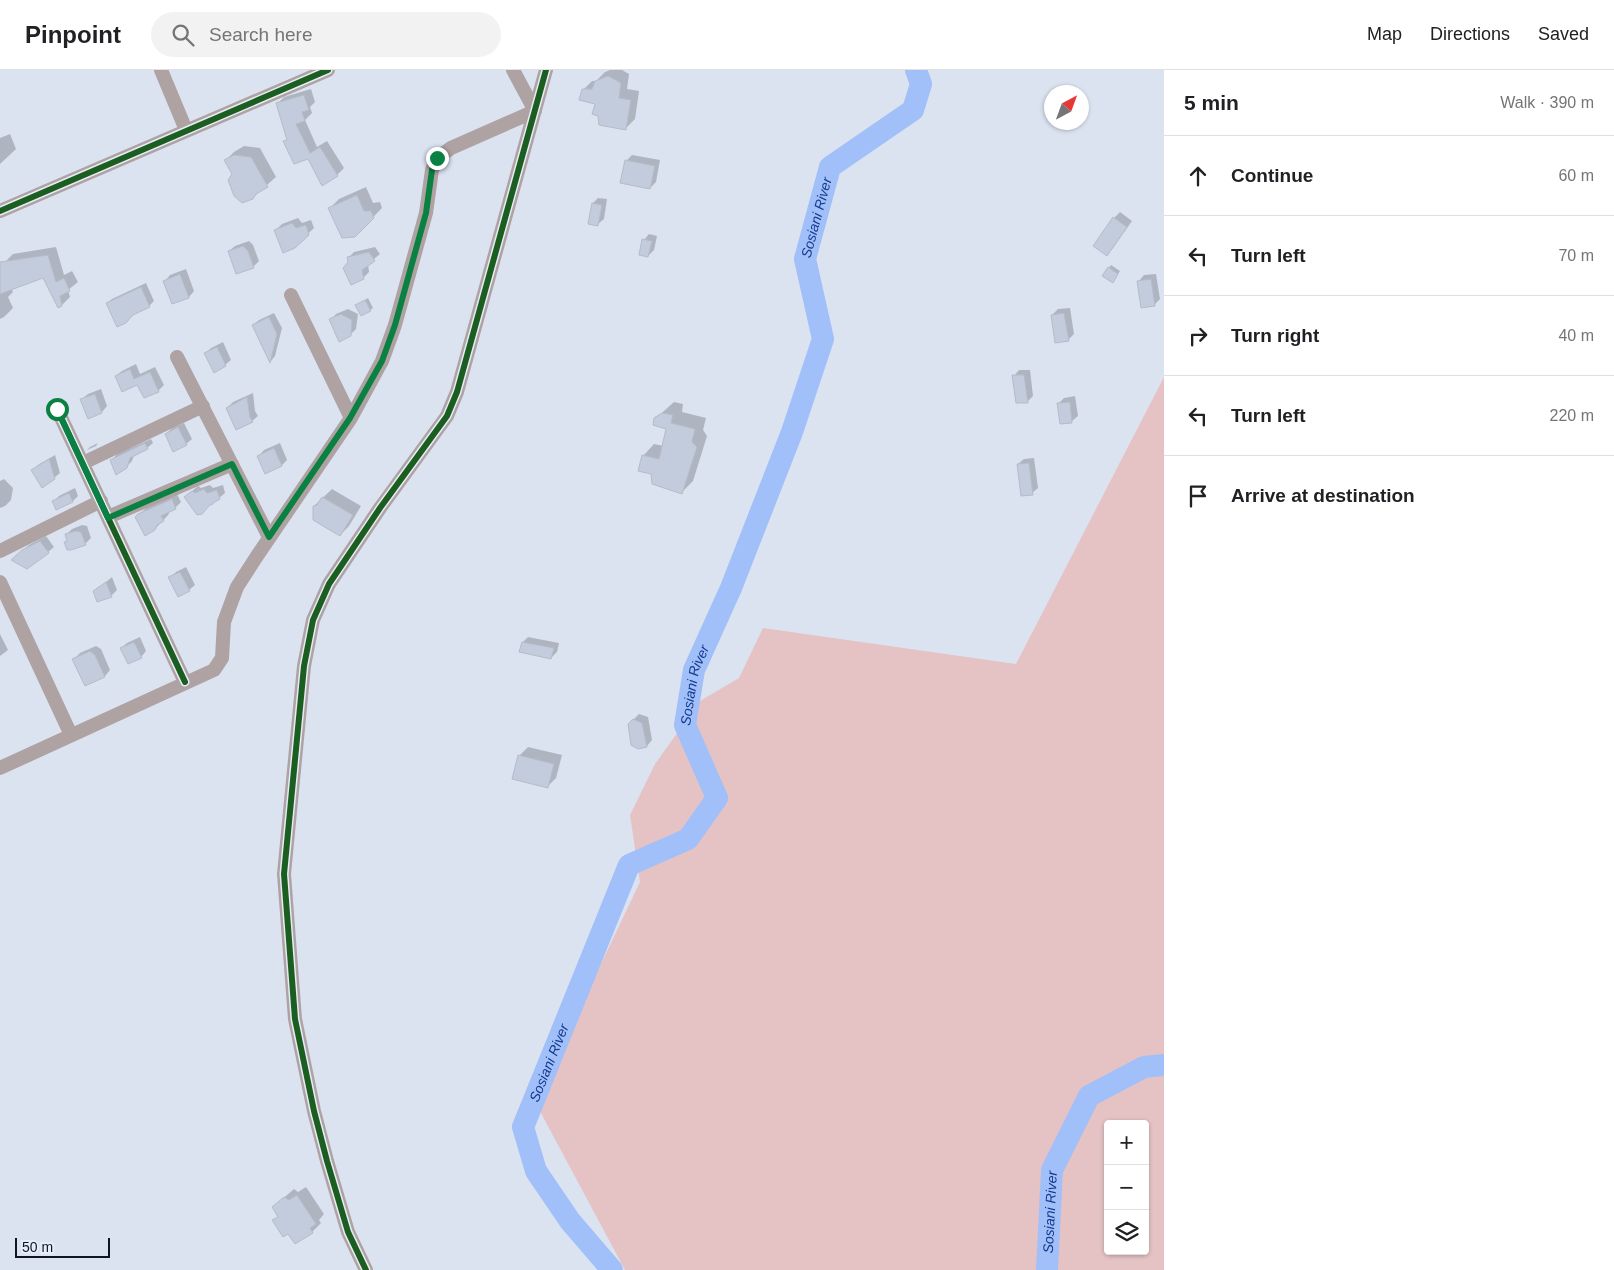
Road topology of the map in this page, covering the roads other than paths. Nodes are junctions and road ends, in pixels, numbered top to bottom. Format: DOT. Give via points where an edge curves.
graph roads {
  1 [pos="161,70"];
  2 [pos="328,70"];
  3 [pos="513,70"];
  4 [pos="546,70"];
  5 [pos="535,111"];
  6 [pos="186,130"];
  7 [pos="0,211"];
  8 [pos="290,295"];
  9 [pos="178,357"];
  10 [pos="202,406"];
  11 [pos="57,409"];
  12 [pos="350,418"];
  13 [pos="83,463"];
  14 [pos="232,464"];
  15 [pos="101,501"];
  16 [pos="108,518"];
  17 [pos="269,537"];
  18 [pos="0,551"];
  19 [pos="0,582"];
  20 [pos="185,682"];
  21 [pos="71,736"];
  22 [pos="0,768"];
  23 [pos="366,1270"];
  1 -- 6 [label="street"];
  2 -- 6 [label="street"];
  3 -- 5 [label="street"];
  4 -- 5 [label="street"];
  5 -- 12 [label="street" via="451,148 437,158 432,170 426,213 395,325 382,361"];
  5 -- 23 [label="street" via="457,392 447,416 329,584 314,620 304,666 284,874 295,1019 327,1161 348,1232"];
  6 -- 7 [label="street"];
  8 -- 12 [label="street"];
  9 -- 10 [label="street"];
  10 -- 13 [label="street"];
  10 -- 14 [label="street"];
  11 -- 13 [label="street"];
  12 -- 17 [label="street"];
  13 -- 15 [label="street"];
  14 -- 16 [label="street"];
  14 -- 17 [label="street"];
  15 -- 16 [label="street"];
  15 -- 18 [label="street"];
  16 -- 20 [label="street"];
  17 -- 20 [label="street" via="237,587 224,622 222,658 214,670"];
  19 -- 21 [label="street"];
  20 -- 21 [label="street"];
  21 -- 22 [label="street"];
}
